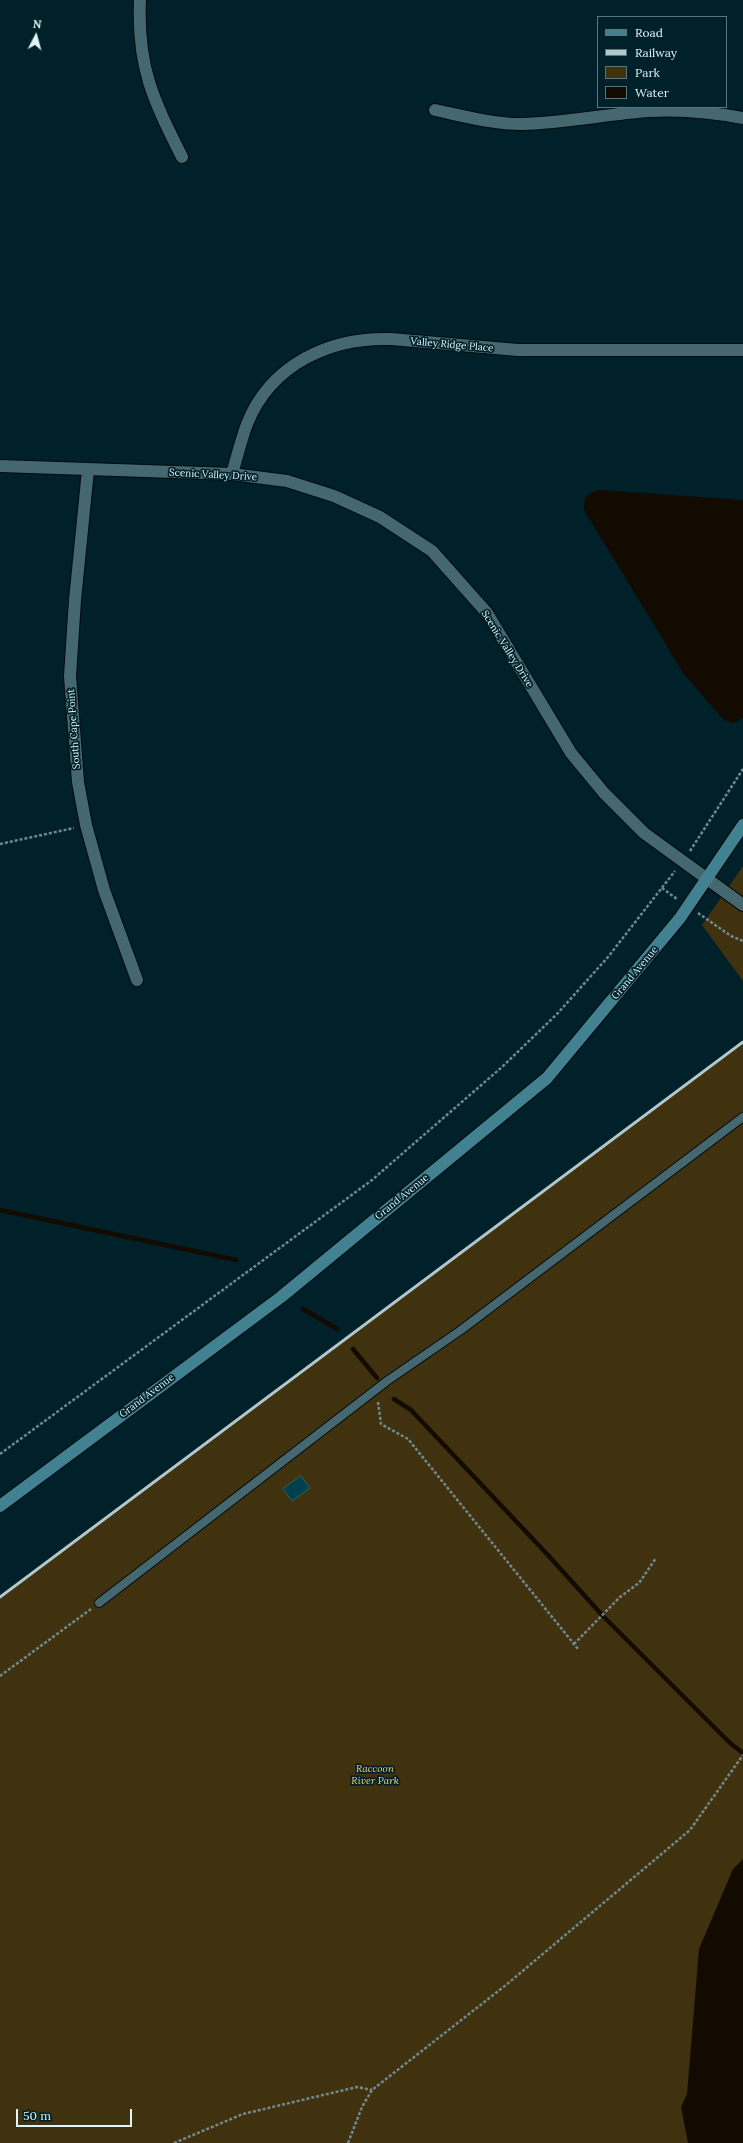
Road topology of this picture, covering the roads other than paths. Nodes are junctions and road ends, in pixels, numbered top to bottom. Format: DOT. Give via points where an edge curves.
graph roads {
  1 [pos="140,0"];
  2 [pos="435,110"];
  3 [pos="743,118"];
  4 [pos="182,157"];
  5 [pos="743,350"];
  6 [pos="0,466"];
  7 [pos="88,470"];
  8 [pos="232,474"];
  9 [pos="743,825"];
  10 [pos="708,879"];
  11 [pos="743,905"];
  12 [pos="137,980"];
  13 [pos="743,1117"];
  14 [pos="0,1506"];
  15 [pos="99,1603"];
  1 -- 4 [label="street" via="140,34 147,79"];
  2 -- 3 [label="street" via="520,124 650,111 687,111"];
  5 -- 8 [label="street, Valley Ridge Place" via="518,350 370,338 346,342 306,357 274,383 258,402 247,424"];
  6 -- 7 [label="street, Scenic Valley Drive"];
  7 -- 8 [label="street, Scenic Valley Drive"];
  7 -- 12 [label="street, South Cape Point" via="70,676 78,782 86,825 104,890"];
  8 -- 10 [label="street, Scenic Valley Drive" via="287,481 334,496 380,517 432,551 487,613 571,753 604,793 644,833"];
  9 -- 10 [label="main road, Grand Avenue"];
  10 -- 11 [label="street, Scenic Valley Drive"];
  10 -- 14 [label="main road, Grand Avenue" via="666,935 547,1078 281,1297"];
  13 -- 15 [label="lane" via="461,1330 377,1389"];
}
